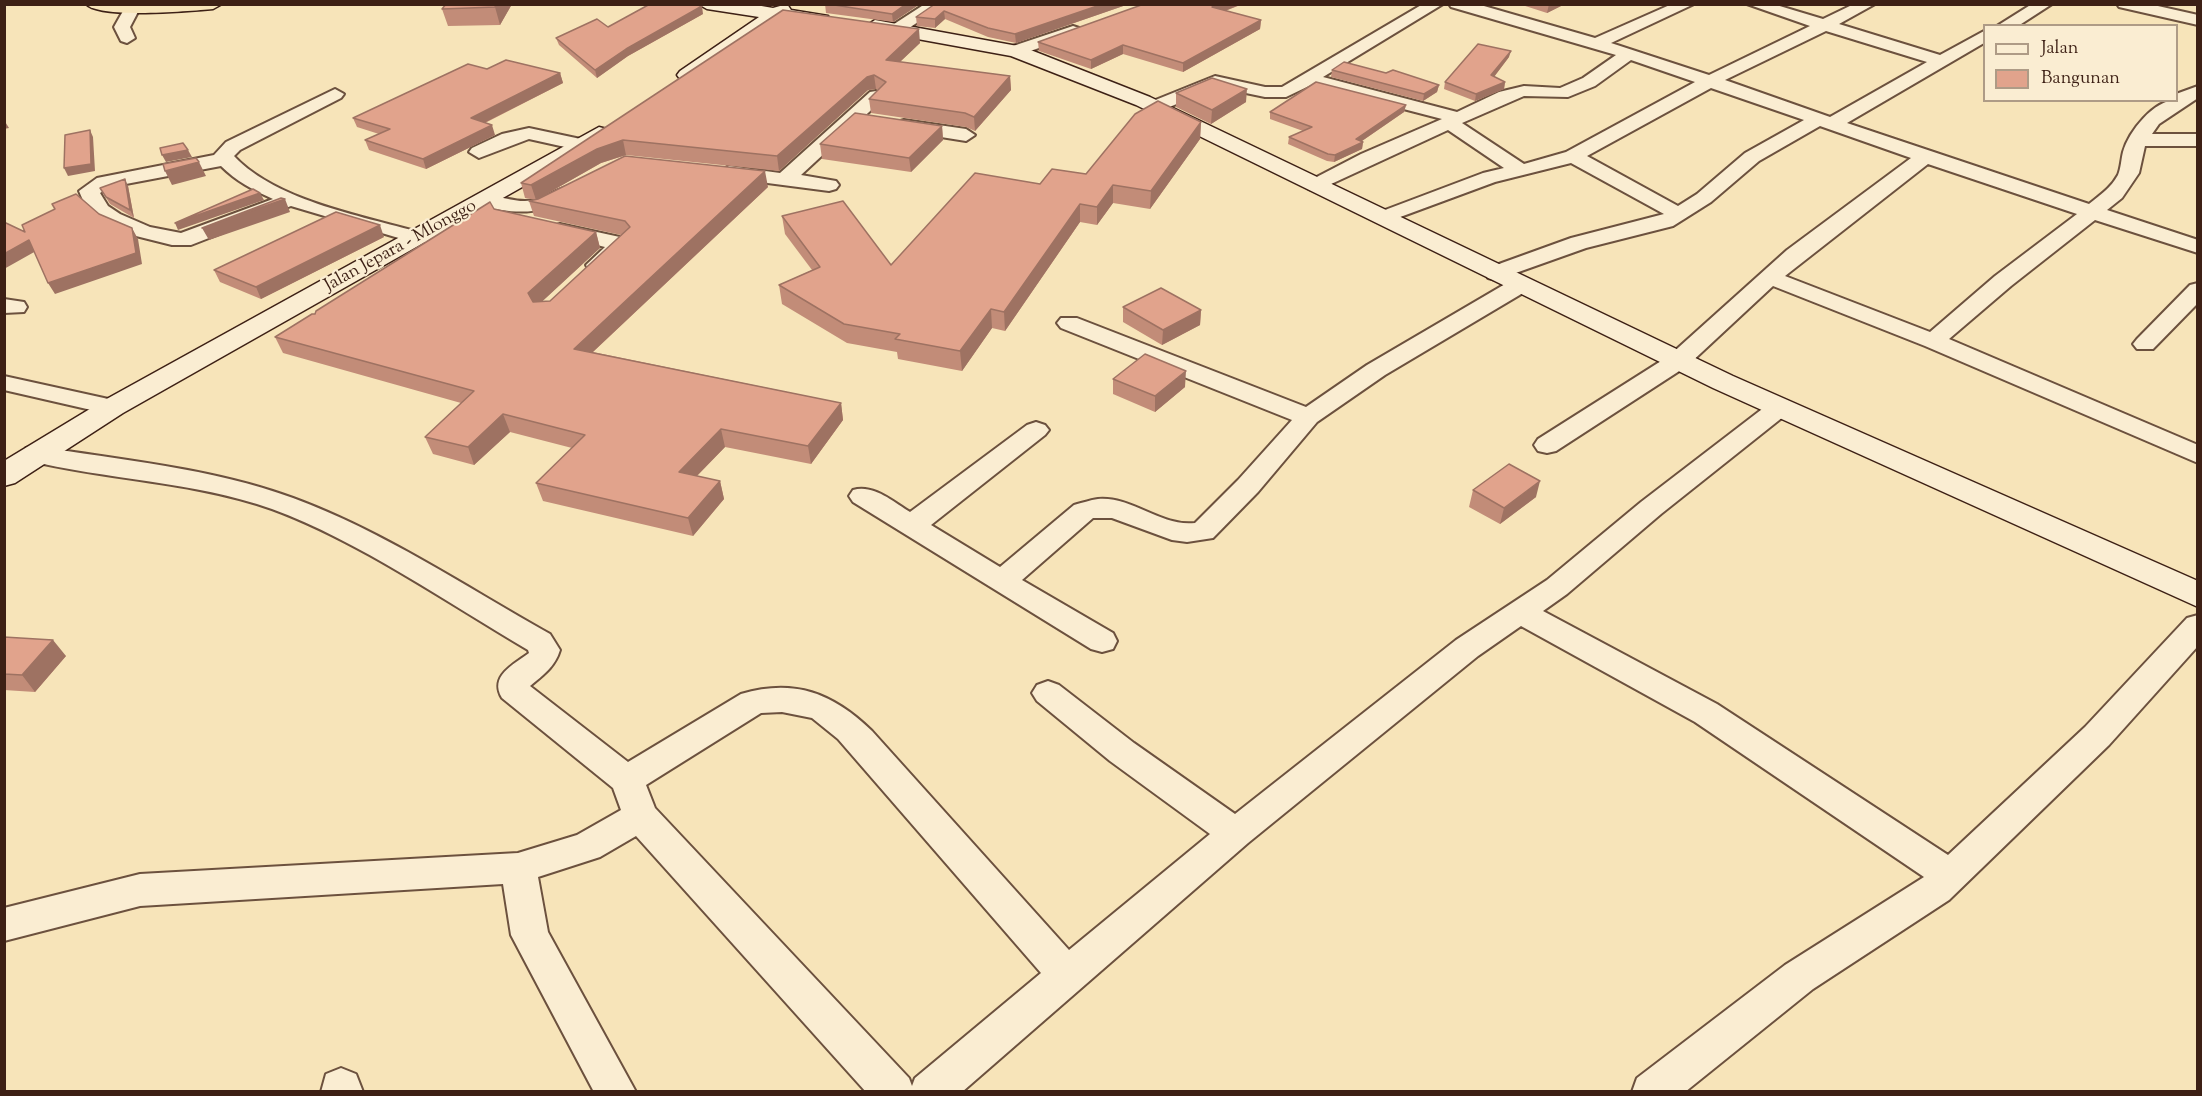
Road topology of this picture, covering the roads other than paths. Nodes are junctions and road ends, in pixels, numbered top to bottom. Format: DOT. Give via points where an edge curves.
graph roads {
  1 [pos="95,4"];
  2 [pos="213,4"];
  3 [pos="707,4"];
  4 [pos="938,4"];
  5 [pos="1435,4"];
  6 [pos="1457,4"];
  7 [pos="1505,4"];
  8 [pos="1686,4"];
  9 [pos="1755,4"];
  10 [pos="1866,4"];
  11 [pos="2044,4"];
  12 [pos="2125,4"];
  13 [pos="132,8"];
  14 [pos="782,9"];
  15 [pos="1486,12"];
  16 [pos="2198,20"];
  17 [pos="2009,24"];
  18 [pos="1824,25"];
  19 [pos="1086,27"];
  20 [pos="897,29"];
  21 [pos="1983,37"];
  22 [pos="126,38"];
  23 [pos="1598,43"];
  24 [pos="1016,51"];
  25 [pos="1630,53"];
  26 [pos="1941,60"];
  27 [pos="1310,79"];
  28 [pos="1712,80"];
  29 [pos="668,88"];
  30 [pos="2198,91"];
  31 [pos="335,94"];
  32 [pos="876,96"];
  33 [pos="2178,101"];
  34 [pos="2176,102"];
  35 [pos="1154,106"];
  36 [pos="851,118"];
  37 [pos="621,120"];
  38 [pos="1455,120"];
  39 [pos="1826,122"];
  40 [pos="966,135"];
  41 [pos="2139,140"];
  42 [pos="2198,140"];
  43 [pos="583,145"];
  44 [pos="478,152"];
  45 [pos="1573,156"];
  46 [pos="1925,157"];
  47 [pos="225,159"];
  48 [pos="704,170"];
  49 [pos="1521,171"];
  50 [pos="784,180"];
  51 [pos="581,185"];
  52 [pos="829,185"];
  53 [pos="1316,185"];
  54 [pos="291,199"];
  55 [pos="475,206"];
  56 [pos="2092,210"];
  57 [pos="1678,214"];
  58 [pos="1384,217"];
  59 [pos="419,238"];
  60 [pos="2198,247"];
  61 [pos="1496,273"];
  62 [pos="1769,277"];
  63 [pos="579,282"];
  64 [pos="1520,285"];
  65 [pos="2198,290"];
  66 [pos="1069,323"];
  67 [pos="1933,341"];
  68 [pos="2145,344"];
  69 [pos="1678,360"];
  70 [pos="4,383"];
  71 [pos="113,407"];
  72 [pos="1779,408"];
  73 [pos="1308,417"];
  74 [pos="1036,430"];
  75 [pos="2191,444"];
  76 [pos="1547,446"];
  77 [pos="35,454"];
  78 [pos="4,476"];
  79 [pos="863,496"];
  80 [pos="912,525"];
  81 [pos="1002,580"];
  82 [pos="2198,595"];
  83 [pos="1521,613"];
  84 [pos="2198,626"];
  85 [pos="1102,641"];
  86 [pos="1048,693"];
  87 [pos="627,780"];
  88 [pos="640,816"];
  89 [pos="1236,833"];
  90 [pos="518,868"];
  91 [pos="1950,875"];
  92 [pos="4,925"];
  93 [pos="1067,975"];
  94 [pos="616,1092"];
  95 [pos="894,1092"];
  96 [pos="930,1092"];
  97 [pos="1652,1092"];
  1 -- 13 [label="highway"];
  2 -- 13 [label="highway"];
  3 -- 14 [label="street"];
  4 -- 20 [label="street"];
  5 -- 27 [label="street"];
  6 -- 15 [label="street"];
  7 -- 15 [label="street"];
  8 -- 23 [label="street"];
  9 -- 18 [label="street"];
  10 -- 18 [label="street"];
  11 -- 17 [label="street"];
  12 -- 16 [label="street"];
  13 -- 22 [label="street" via="122,27"];
  14 -- 20 [label="street"];
  14 -- 29 [label="street"];
  15 -- 23 [label="street"];
  18 -- 26 [label="street"];
  18 -- 28 [label="street"];
  19 -- 24 [label="street"];
  20 -- 24 [label="street"];
  21 -- 26 [label="street"];
  23 -- 25 [label="street"];
  24 -- 35 [label="street"];
  25 -- 28 [label="street"];
  25 -- 38 [label="street" via="1589,82 1562,93 1518,92"];
  26 -- 39 [label="street"];
  27 -- 35 [label="street" via="1279,93 1215,81"];
  27 -- 38 [label="street"];
  28 -- 39 [label="street"];
  28 -- 45 [label="street"];
  30 -- 33 [label="street"];
  31 -- 47 [label="street" via="233,146 223,156"];
  32 -- 36 [label="street"];
  34 -- 41 [label="street" via="2152,120"];
  35 -- 53 [label="street"];
  36 -- 40 [label="street"];
  36 -- 50 [label="street"];
  37 -- 43 [label="street, Jalan Jepara - Mlonggo"];
  38 -- 49 [label="street"];
  38 -- 53 [label="street"];
  39 -- 46 [label="street"];
  39 -- 57 [label="street" via="1752,157 1704,198"];
  41 -- 42 [label="street"];
  41 -- 56 [label="street" via="2129,173 2115,194"];
  43 -- 44 [label="street" via="527,132"];
  43 -- 55 [label="street, Jalan Jepara - Mlonggo"];
  45 -- 49 [label="street"];
  45 -- 57 [label="street"];
  46 -- 56 [label="street"];
  46 -- 62 [label="street"];
  47 -- 54 [label="street" via="239,174"];
  47 -- 54 [label="street" via="104,182 88,191 89,196 99,211 111,219 183,240"];
  48 -- 50 [label="street"];
  49 -- 58 [label="street" via="1490,177"];
  50 -- 52 [label="street"];
  51 -- 55 [label="street" via="534,208"];
  53 -- 58 [label="street"];
  54 -- 59 [label="street"];
  55 -- 59 [label="street, Jalan Jepara - Mlonggo"];
  55 -- 63 [label="street" via="621,244"];
  56 -- 60 [label="street"];
  56 -- 67 [label="street"];
  57 -- 61 [label="street" via="1666,222 1579,243"];
  58 -- 61 [label="street"];
  59 -- 71 [label="street, Jalan Jepara - Mlonggo"];
  61 -- 64 [label="street"];
  62 -- 67 [label="street"];
  62 -- 69 [label="street"];
  64 -- 69 [label="street"];
  64 -- 73 [label="street" via="1376,370"];
  65 -- 68 [label="street"];
  66 -- 73 [label="street"];
  67 -- 75 [label="street"];
  69 -- 72 [label="street"];
  69 -- 76 [label="street"];
  70 -- 71 [label="street"];
  71 -- 77 [label="street, Jalan Jepara - Mlonggo"];
  72 -- 82 [label="street"];
  72 -- 83 [label="street"];
  73 -- 81 [label="street" via="1203,531 1176,533 1120,512 1094,507 1084,511"];
  74 -- 80 [label="street"];
  77 -- 78 [label="street, Jalan Jepara - Mlonggo"];
  77 -- 87 [label="street" via="250,493 319,518 380,550 539,642 545,650 542,659 513,682 513,690"];
  79 -- 80 [label="street"];
  80 -- 81 [label="street"];
  81 -- 85 [label="street"];
  83 -- 89 [label="street" via="1467,648"];
  83 -- 91 [label="street" via="1706,713"];
  84 -- 91 [label="street" via="2097,736"];
  86 -- 89 [label="street" via="1122,752"];
  87 -- 88 [label="street"];
  87 -- 93 [label="street" via="752,703 768,699 830,712 860,740"];
  88 -- 90 [label="street" via="587,847"];
  88 -- 95 [label="street"];
  89 -- 93 [label="street"];
  90 -- 92 [label="street" via="140,890"];
  90 -- 94 [label="street" via="530,935"];
  91 -- 97 [label="street" via="1936,890 1799,977"];
  93 -- 96 [label="street"];
}
